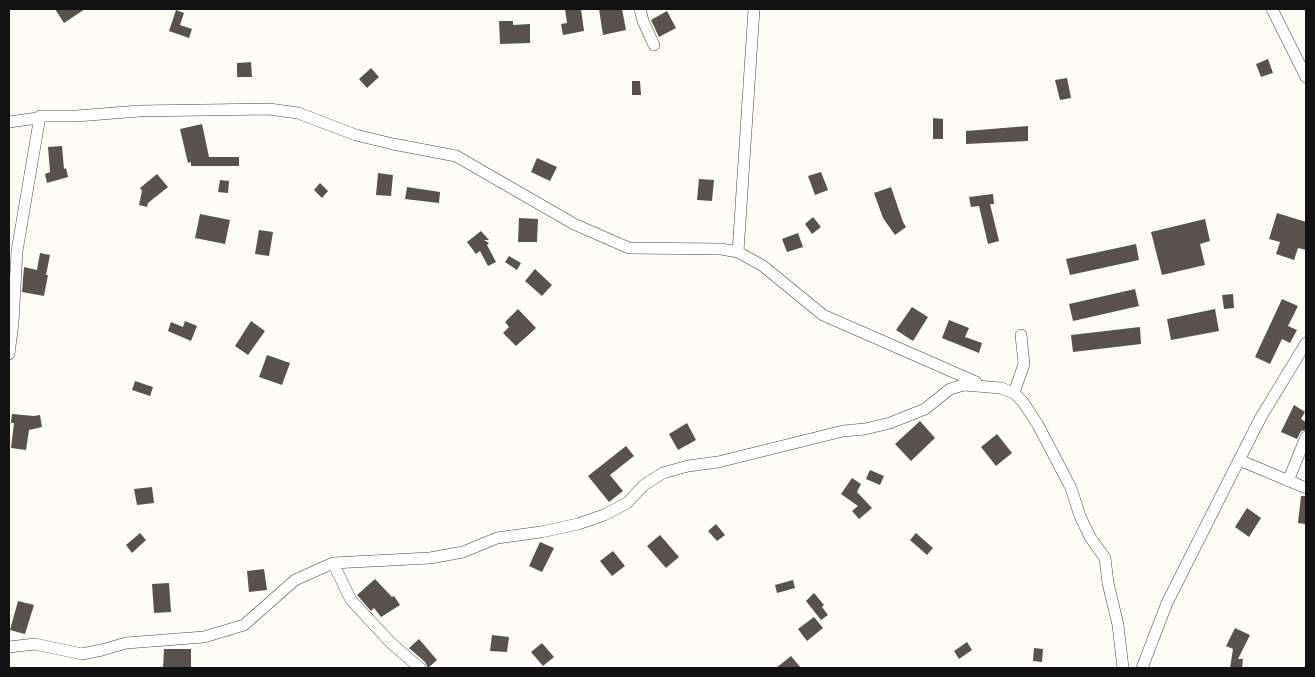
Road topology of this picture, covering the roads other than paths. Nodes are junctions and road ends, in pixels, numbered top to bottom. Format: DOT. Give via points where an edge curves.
graph roads {
  1 [pos="640,9"];
  2 [pos="754,9"];
  3 [pos="1272,9"];
  4 [pos="654,45"];
  5 [pos="1306,77"];
  6 [pos="40,116"];
  7 [pos="9,122"];
  8 [pos="738,252"];
  9 [pos="1021,335"];
  10 [pos="1306,343"];
  11 [pos="9,354"];
  12 [pos="989,388"];
  13 [pos="1014,393"];
  14 [pos="1306,437"];
  15 [pos="1239,460"];
  16 [pos="1288,481"];
  17 [pos="1306,488"];
  18 [pos="333,563"];
  19 [pos="9,646"];
  20 [pos="420,668"];
  21 [pos="1123,668"];
  22 [pos="1142,668"];
  1 -- 4 [label="street"];
  2 -- 8 [label="street"];
  3 -- 5 [label="street"];
  6 -- 7 [label="street"];
  6 -- 8 [label="street" via="269,109 298,113 356,135 456,156 574,224 629,248"];
  6 -- 11 [label="street" via="17,252"];
  8 -- 12 [label="street" via="763,266 823,315"];
  9 -- 13 [label="street" via="1024,364"];
  10 -- 15 [label="street"];
  12 -- 13 [label="street"];
  12 -- 18 [label="street" via="964,385 950,389 925,409 890,423 842,431 663,473 644,485 627,503 578,524 497,538 463,552 430,558"];
  13 -- 21 [label="street" via="1038,425 1071,488 1090,537 1105,558"];
  14 -- 16 [label="street"];
  15 -- 16 [label="street"];
  15 -- 22 [label="street" via="1168,603"];
  16 -- 17 [label="street"];
  18 -- 19 [label="street" via="295,580 244,625 204,637 126,642 82,654 35,644"];
  18 -- 20 [label="street" via="351,600 391,643"];
}
